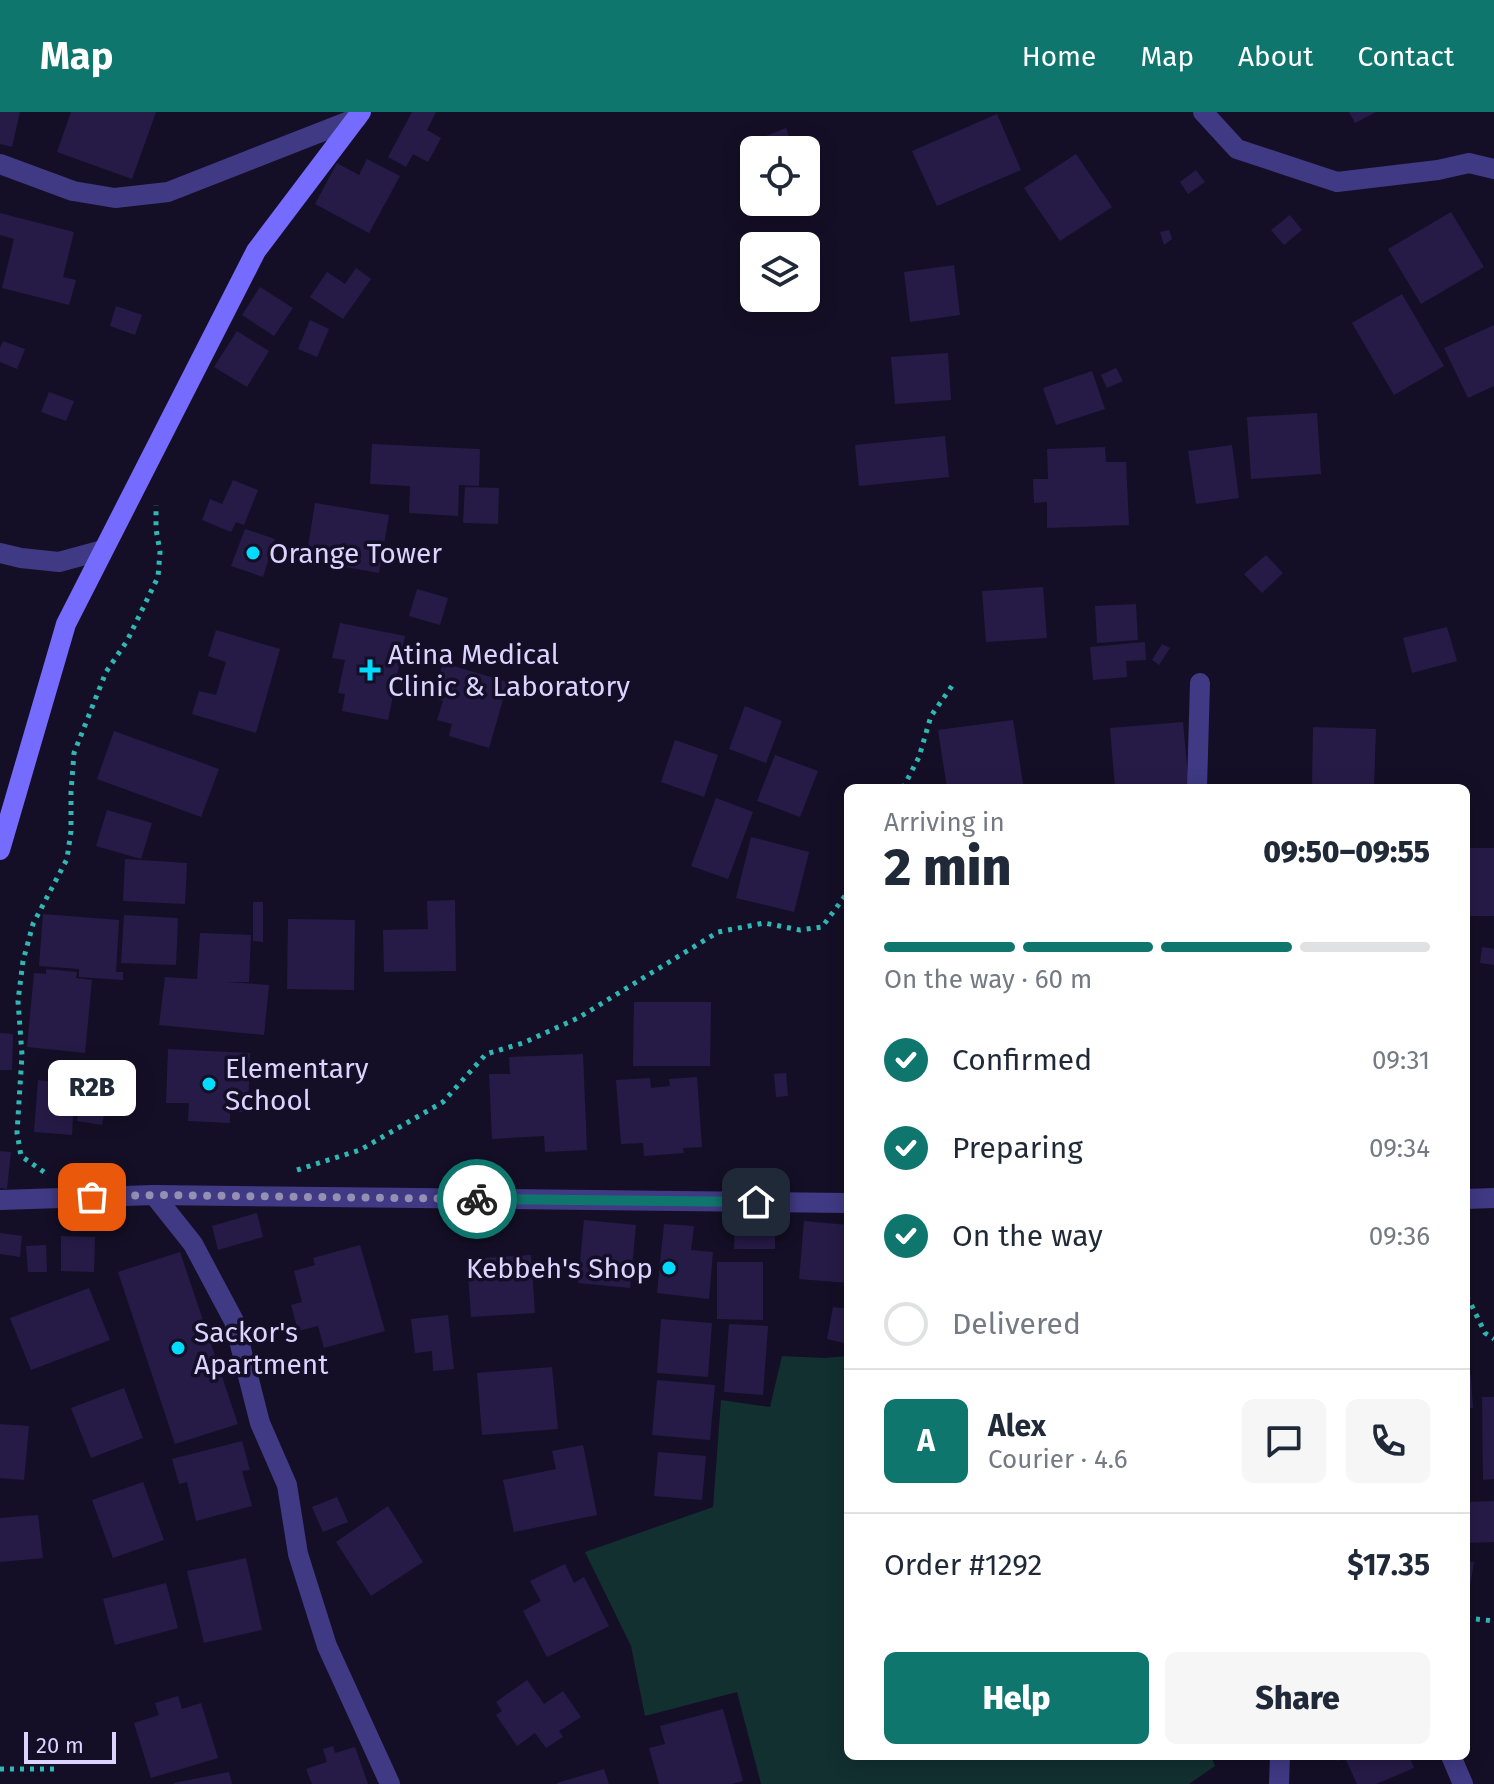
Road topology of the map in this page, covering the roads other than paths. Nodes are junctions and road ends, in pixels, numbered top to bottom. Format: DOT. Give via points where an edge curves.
graph roads {
  1 [pos="1203,112"];
  2 [pos="359,115"];
  3 [pos="0,164"];
  4 [pos="1494,169"];
  5 [pos="103,550"];
  6 [pos="0,553"];
  7 [pos="1200,683"];
  8 [pos="1197,784"];
  9 [pos="0,850"];
  10 [pos="154,1195"];
  11 [pos="1494,1198"];
  12 [pos="1470,1199"];
  13 [pos="0,1200"];
  14 [pos="844,1203"];
  15 [pos="1280,1760"];
  16 [pos="1453,1760"];
  17 [pos="390,1784"];
  18 [pos="1279,1784"];
  19 [pos="1463,1784"];
  1 -- 4 [label="street" via="1237,149 1337,182 1469,163"];
  2 -- 3 [label="street" via="168,192 115,198 73,191"];
  2 -- 5 [label="main road" via="256,251"];
  5 -- 6 [label="street" via="59,562"];
  5 -- 9 [label="main road" via="66,624"];
  7 -- 8 [label="street"];
  10 -- 13 [label="street"];
  10 -- 14 [label="street"];
  10 -- 17 [label="street" via="193,1244 234,1321 260,1423 287,1485 298,1554 327,1646"];
  11 -- 12 [label="street"];
  15 -- 18 [label="street"];
  16 -- 19 [label="street"];
}
